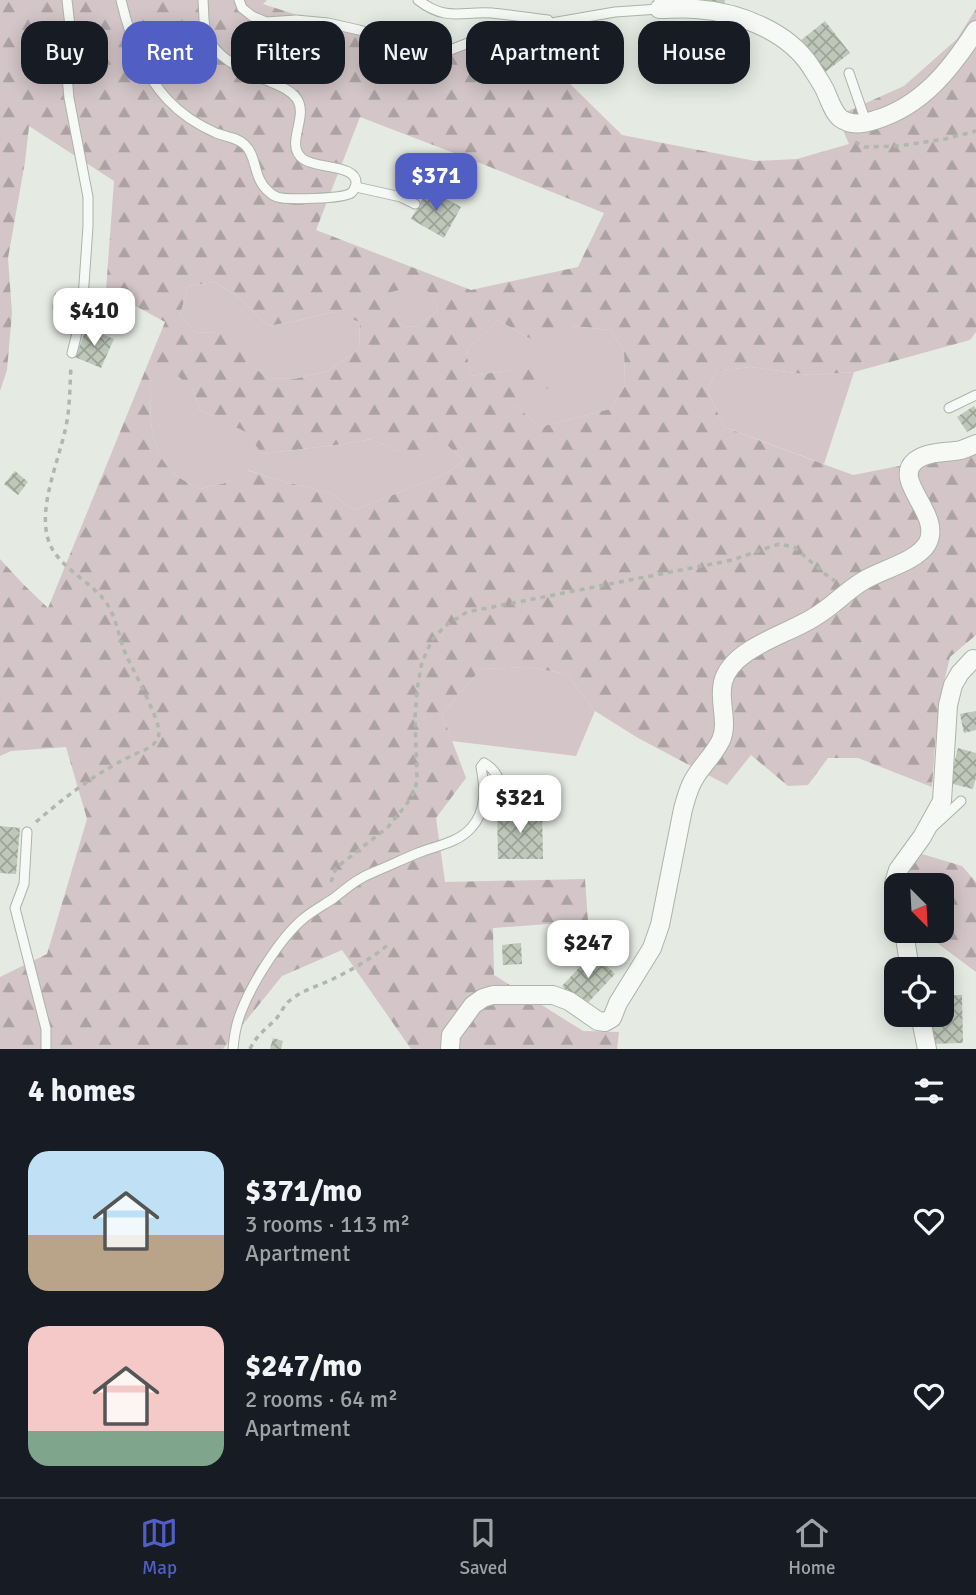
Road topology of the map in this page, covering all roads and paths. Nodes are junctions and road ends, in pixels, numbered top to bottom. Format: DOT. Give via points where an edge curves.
graph roads {
  1 [pos="66,0"];
  2 [pos="121,0"];
  3 [pos="203,0"];
  4 [pos="239,0"];
  5 [pos="418,0"];
  6 [pos="659,4"];
  7 [pos="551,21"];
  8 [pos="565,21"];
  9 [pos="976,30"];
  10 [pos="466,44"];
  11 [pos="849,73"];
  12 [pos="859,123"];
  13 [pos="976,131"];
  14 [pos="356,187"];
  15 [pos="415,204"];
  16 [pos="72,354"];
  17 [pos="976,395"];
  18 [pos="949,408"];
  19 [pos="976,443"];
  20 [pos="850,590"];
  21 [pos="972,659"];
  22 [pos="503,801"];
  23 [pos="961,801"];
  24 [pos="27,832"];
  25 [pos="922,837"];
  26 [pos="897,873"];
  27 [pos="334,898"];
  28 [pos="389,944"];
  29 [pos="922,1027"];
  30 [pos="46,1049"];
  31 [pos="233,1049"];
  32 [pos="250,1049"];
  33 [pos="450,1049"];
  34 [pos="927,1049"];
  1 -- 16 [label="lane" via="71,35 66,65 69,98 89,226 82,313"];
  2 -- 14 [label="lane" via="141,58 167,100 188,118 246,145 268,191 279,198 330,198 349,194"];
  3 -- 14 [label="lane" via="206,34 218,51 244,71 296,97 301,114 295,144 303,159 351,171"];
  4 -- 10 [label="lane" via="242,8 266,22 296,20 359,30 413,57"];
  5 -- 7 [label="lane" via="430,10 450,15 489,13"];
  6 -- 8 [label="lane"];
  6 -- 12 [label="street" via="731,15 767,29 808,63 837,116"];
  9 -- 12 [label="street" via="931,88 889,116"];
  11 -- 12 [label="lane"];
  12 -- 13 [label="path" via="851,135 865,147 898,146"];
  14 -- 15 [label="lane"];
  16 -- 24 [label="path" via="68,415 45,518 48,538 54,553 112,611 122,648 151,707 159,736 147,749 68,795"];
  17 -- 18 [label="lane"];
  19 -- 20 [label="street" via="916,459 908,475 928,519 927,544"];
  20 -- 27 [label="path" via="794,547 779,544 732,560 467,612 432,640 422,662 415,718 415,791 388,827 336,868 331,883"];
  20 -- 33 [label="street" via="816,617 743,655 728,672 723,682 722,737 688,790 660,925 652,948 611,1018 598,1021 553,995 493,995 473,1005 452,1035"];
  21 -- 25 [label="street" via="953,685 942,801"];
  22 -- 27 [label="lane" via="499,778 484,763 484,801 471,829 370,873"];
  23 -- 25 [label="lane"];
  24 -- 30 [label="lane" via="24,884 15,908 46,1029"];
  25 -- 26 [label="street"];
  27 -- 31 [label="lane" via="302,920 271,958 241,1011"];
  28 -- 32 [label="path" via="363,964 288,1002"];
  29 -- 34 [label="street"];
}
